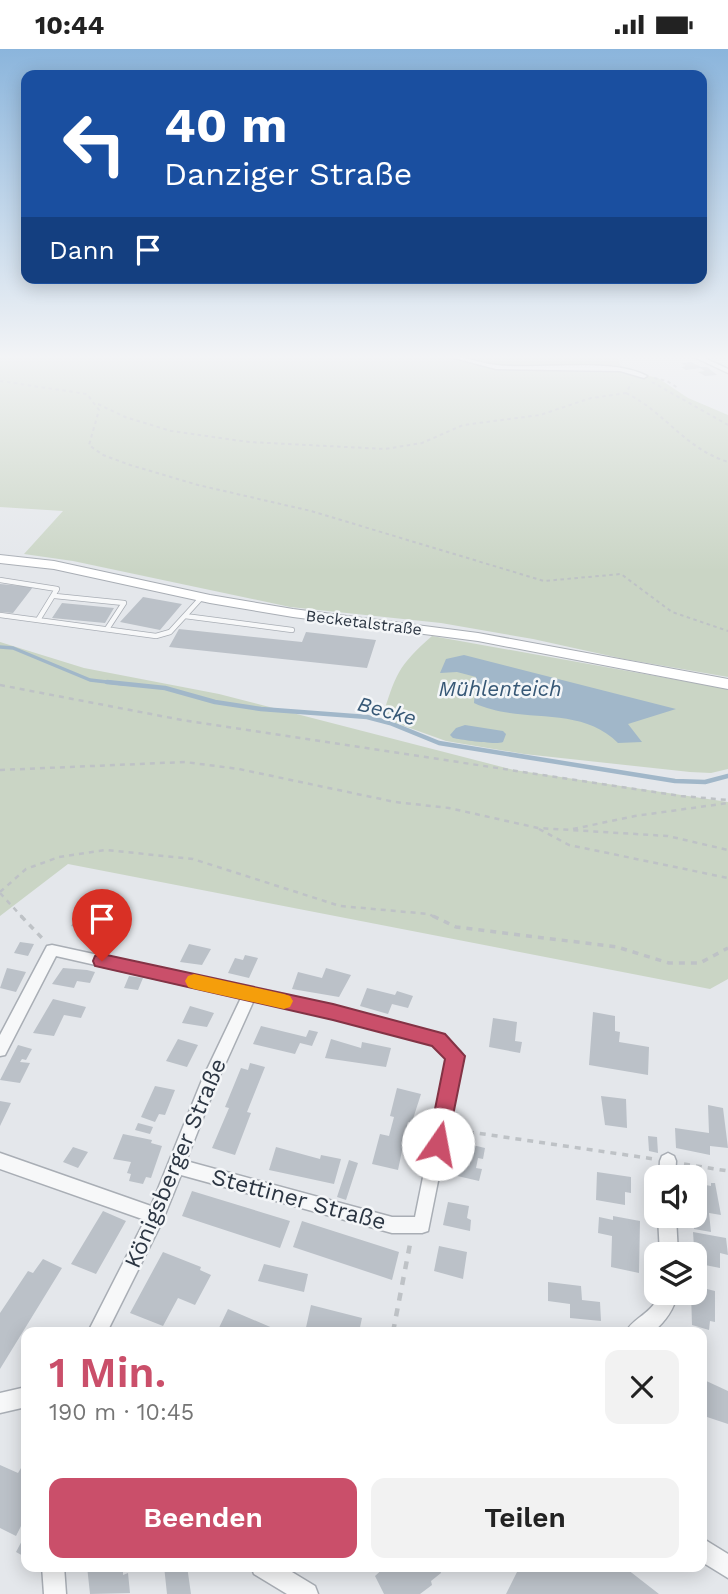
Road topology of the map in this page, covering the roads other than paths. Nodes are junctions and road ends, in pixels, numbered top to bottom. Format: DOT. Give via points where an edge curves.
graph roads {
  1 [pos="0,559"];
  2 [pos="0,580"];
  3 [pos="55,596"];
  4 [pos="202,597"];
  5 [pos="0,615"];
  6 [pos="185,616"];
  7 [pos="38,619"];
  8 [pos="107,629"];
  9 [pos="292,631"];
  10 [pos="728,684"];
  11 [pos="52,950"];
  12 [pos="250,994"];
  13 [pos="0,1050"];
  14 [pos="0,1161"];
  15 [pos="177,1166"];
  16 [pos="156,1216"];
  17 [pos="417,1225"];
  18 [pos="665,1305"];
  19 [pos="100,1327"];
  20 [pos="646,1327"];
  21 [pos="21,1398"];
  22 [pos="0,1403"];
  23 [pos="707,1552"];
  24 [pos="728,1567"];
  25 [pos="53,1572"];
  26 [pos="270,1572"];
  27 [pos="296,1590"];
  28 [pos="55,1594"];
  1 -- 4 [label="main road, Becketalstraße" via="54,565"];
  2 -- 3 [label="lane" via="51,586 57,589"];
  3 -- 7 [label="lane"];
  3 -- 8 [label="lane" via="124,603"];
  4 -- 6 [label="lane"];
  4 -- 10 [label="main road, Becketalstraße" via="478,636"];
  5 -- 7 [label="lane"];
  6 -- 8 [label="lane" via="170,632 156,636"];
  6 -- 9 [label="lane"];
  7 -- 8 [label="lane"];
  11 -- 12 [label="street"];
  11 -- 13 [label="street"];
  12 -- 15 [label="street, Königsberger Straße"];
  12 -- 17 [label="street" via="438,1040 455,1056"];
  14 -- 16 [label="street"];
  15 -- 16 [label="street, Königsberger Straße"];
  15 -- 17 [label="street, Stettiner Straße" via="392,1225"];
  16 -- 19 [label="street, Königsberger Straße"];
  18 -- 20 [label="street"];
  21 -- 22 [label="street"];
  23 -- 24 [label="street"];
  25 -- 28 [label="street"];
  26 -- 27 [label="street"];
}
